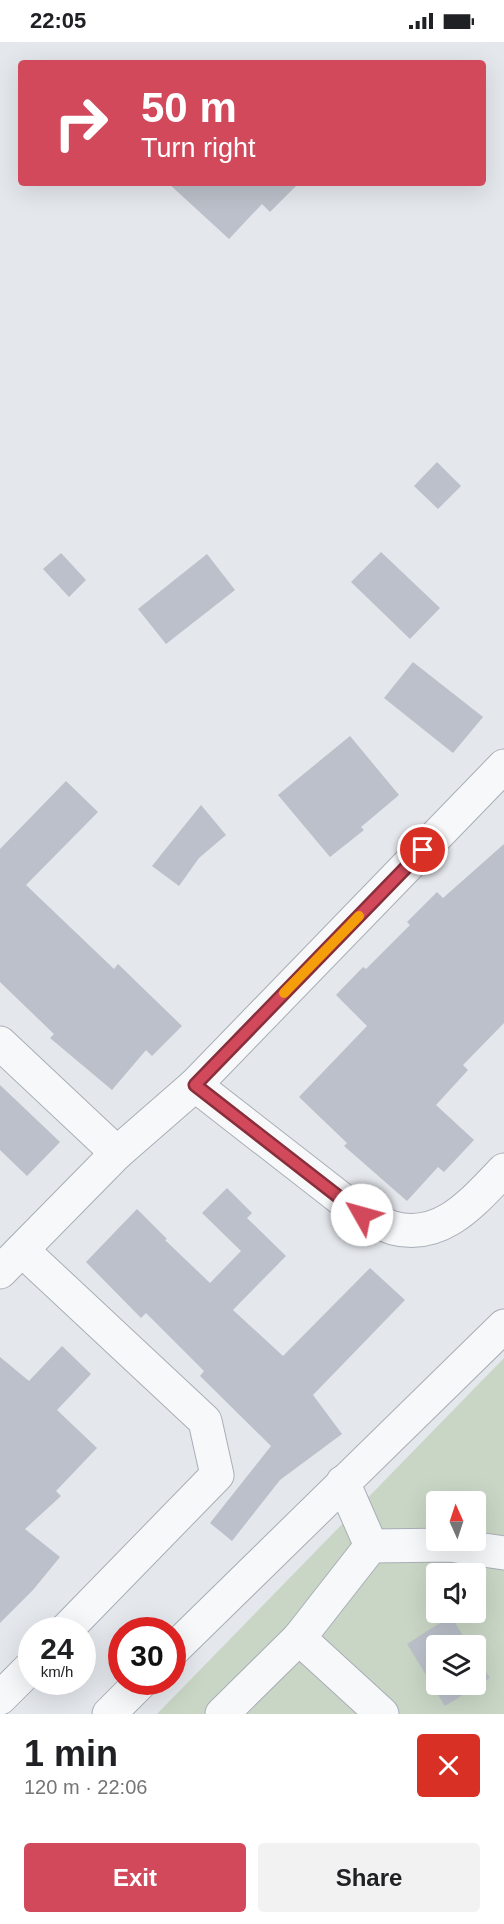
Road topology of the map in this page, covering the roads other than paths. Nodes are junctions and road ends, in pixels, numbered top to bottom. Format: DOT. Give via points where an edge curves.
graph roads {
  1 [pos="504,766"];
  2 [pos="0,1043"];
  3 [pos="195,1085"];
  4 [pos="117,1153"];
  5 [pos="504,1170"];
  6 [pos="11,1261"];
  7 [pos="504,1326"];
  8 [pos="343,1482"];
  9 [pos="371,1546"];
  10 [pos="504,1553"];
  11 [pos="79,1617"];
  12 [pos="186,1637"];
  13 [pos="299,1638"];
  14 [pos="18,1680"];
  15 [pos="128,1695"];
  16 [pos="0,1698"];
  17 [pos="109,1714"];
  18 [pos="222,1714"];
  19 [pos="382,1714"];
  1 -- 3 [label="street"];
  2 -- 4 [label="street"];
  3 -- 4 [label="street"];
  3 -- 5 [label="street" via="362,1215 394,1228 420,1229 441,1224 465,1211"];
  4 -- 6 [label="street"];
  6 -- 11 [label="street" via="205,1421 218,1475"];
  7 -- 8 [label="street"];
  8 -- 9 [label="street"];
  8 -- 12 [label="street"];
  9 -- 10 [label="street" via="449,1545"];
  9 -- 13 [label="street"];
  13 -- 18 [label="street"];
  13 -- 19 [label="street"];
  14 -- 16 [label="street"];
  15 -- 17 [label="street"];
}
